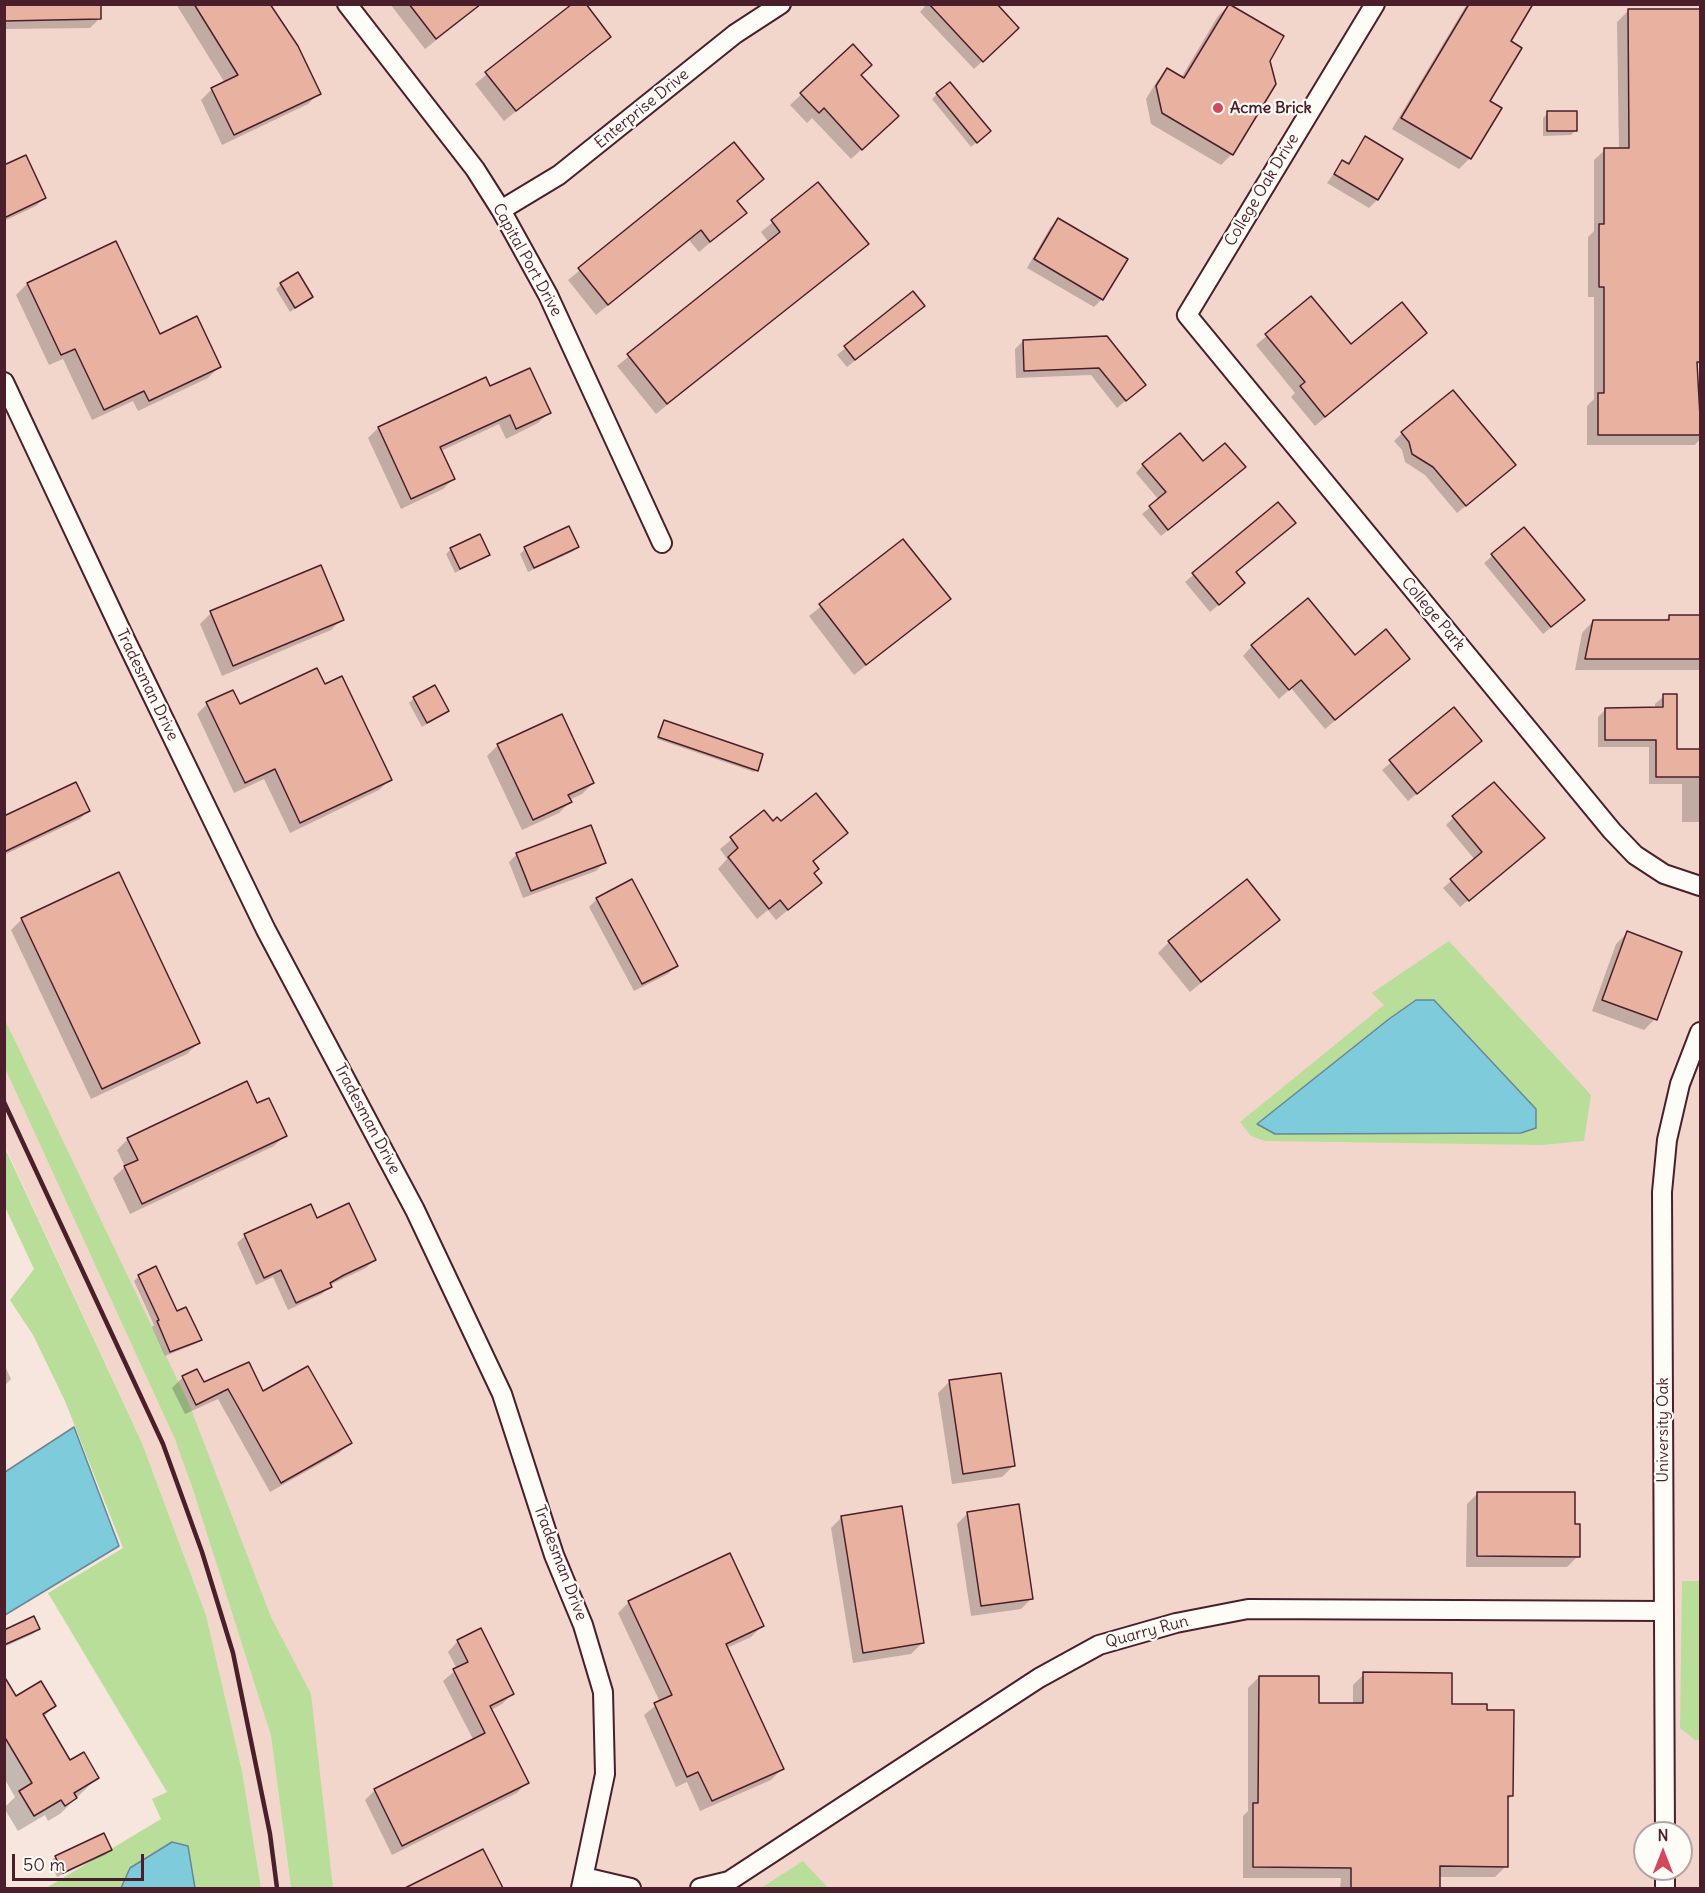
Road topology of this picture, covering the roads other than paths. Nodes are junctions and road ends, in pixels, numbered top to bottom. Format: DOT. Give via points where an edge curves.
graph roads {
  1 [pos="347,4"];
  2 [pos="781,4"];
  3 [pos="1375,4"];
  4 [pos="501,210"];
  5 [pos="1187,315"];
  6 [pos="4,382"];
  7 [pos="662,543"];
  8 [pos="1701,886"];
  9 [pos="1701,1032"];
  10 [pos="1664,1611"];
  11 [pos="1665,1821"];
  12 [pos="583,1883"];
  13 [pos="631,1888"];
  14 [pos="700,1888"];
  1 -- 4 [label="street, Capital Port Drive" via="475,169"];
  2 -- 4 [label="street, Enterprise Drive" via="735,34 559,175"];
  3 -- 5 [label="street, College Oak Drive"];
  4 -- 7 [label="street, Capital Port Drive" via="548,295"];
  5 -- 8 [label="street, College Park" via="1612,831 1635,855 1664,874"];
  6 -- 12 [label="street, Tradesman Drive" via="266,930 416,1210 502,1395 554,1555 584,1625 603,1692 605,1774"];
  9 -- 10 [label="street, University Oak" via="1680,1084 1667,1140 1662,1192"];
  10 -- 11 [label="street, University Oak"];
  10 -- 14 [label="street, Quarry Run" via="1248,1609 1165,1626 1099,1645 1049,1673 729,1881"];
  12 -- 13 [label="street"];
}
